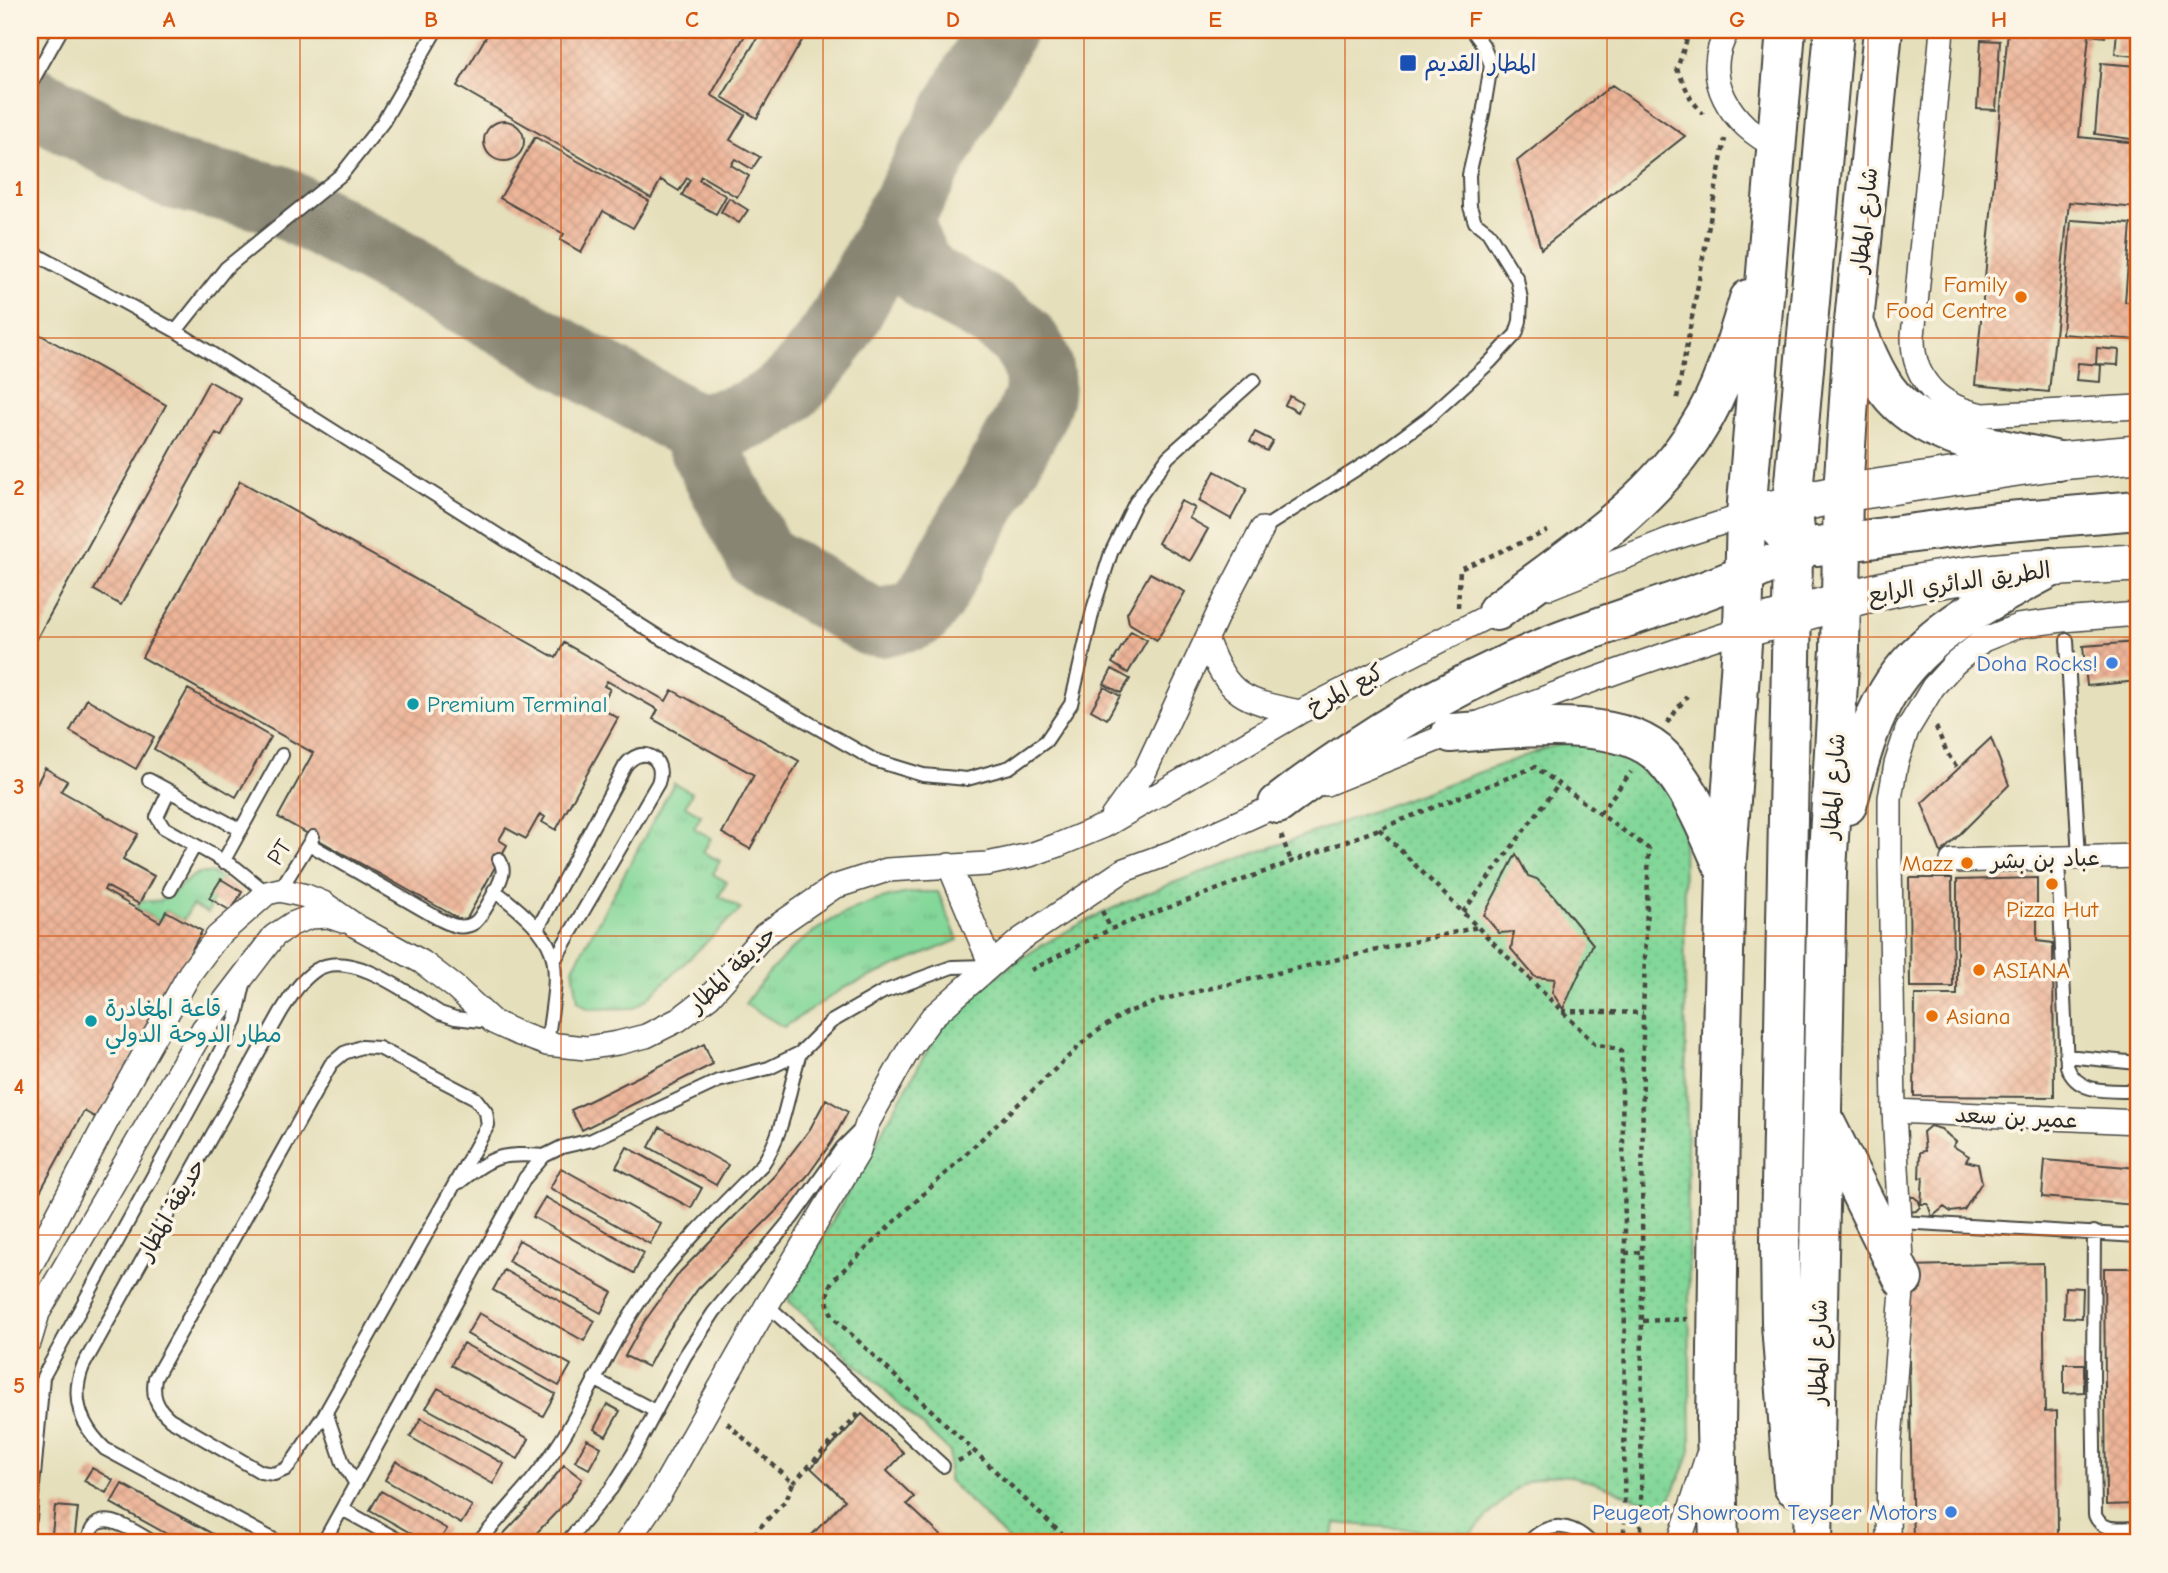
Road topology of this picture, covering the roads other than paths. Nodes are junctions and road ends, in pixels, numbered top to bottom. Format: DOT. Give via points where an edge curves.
graph roads {
  1 [pos="61,30"];
  2 [pos="436,30"];
  3 [pos="1472,30"];
  4 [pos="1728,30"];
  5 [pos="1786,30"];
  6 [pos="1834,30"];
  7 [pos="1883,30"];
  8 [pos="1942,30"];
  9 [pos="30,85"];
  10 [pos="1777,147"];
  11 [pos="1770,230"];
  12 [pos="30,251"];
  13 [pos="1854,322"];
  14 [pos="176,331"];
  15 [pos="1254,380"];
  16 [pos="2138,407"];
  17 [pos="2138,454"];
  18 [pos="2058,461"];
  19 [pos="1843,493"];
  20 [pos="1792,505"];
  21 [pos="2138,510"];
  22 [pos="1746,516"];
  23 [pos="1262,528"];
  24 [pos="1843,541"];
  25 [pos="1795,552"];
  26 [pos="2138,563"];
  27 [pos="2052,568"];
  28 [pos="1746,574"];
  29 [pos="1842,600"];
  30 [pos="1497,611"];
  31 [pos="2138,614"];
  32 [pos="1792,616"];
  33 [pos="1743,629"];
  34 [pos="2067,640"];
  35 [pos="1207,641"];
  36 [pos="1300,712"];
  37 [pos="1451,733"];
  38 [pos="282,755"];
  39 [pos="149,780"];
  40 [pos="169,791"];
  41 [pos="1278,804"];
  42 [pos="1104,826"];
  43 [pos="241,830"];
  44 [pos="195,845"];
  45 [pos="2138,856"];
  46 [pos="2069,858"];
  47 [pos="499,859"];
  48 [pos="1952,861"];
  49 [pos="223,862"];
  50 [pos="949,864"];
  51 [pos="1827,871"];
  52 [pos="1726,872"];
  53 [pos="170,890"];
  54 [pos="494,890"];
  55 [pos="273,891"];
  56 [pos="356,926"];
  57 [pos="538,928"];
  58 [pos="554,961"];
  59 [pos="991,965"];
  60 [pos="247,974"];
  61 [pos="493,1022"];
  62 [pos="547,1044"];
  63 [pos="800,1053"];
  64 [pos="2066,1056"];
  65 [pos="2138,1063"];
  66 [pos="2138,1091"];
  67 [pos="1894,1111"];
  68 [pos="1822,1118"];
  69 [pos="2138,1122"];
  70 [pos="867,1124"];
  71 [pos="544,1156"];
  72 [pos="454,1187"];
  73 [pos="1901,1222"];
  74 [pos="2095,1232"];
  75 [pos="2138,1236"];
  76 [pos="30,1267"];
  77 [pos="1903,1279"];
  78 [pos="767,1304"];
  79 [pos="30,1340"];
  80 [pos="594,1379"];
  81 [pos="655,1411"];
  82 [pos="326,1412"];
  83 [pos="1716,1427"];
  84 [pos="943,1466"];
  85 [pos="356,1484"];
  86 [pos="342,1509"];
  87 [pos="30,1519"];
  88 [pos="2138,1528"];
  89 [pos="1671,1540"];
  90 [pos="88,1543"];
  91 [pos="155,1543"];
  92 [pos="280,1543"];
  93 [pos="323,1543"];
  94 [pos="404,1543"];
  95 [pos="478,1543"];
  96 [pos="566,1543"];
  97 [pos="626,1543"];
  98 [pos="1528,1543"];
  99 [pos="1591,1543"];
  100 [pos="1719,1543"];
  101 [pos="1797,1543"];
  102 [pos="1813,1543"];
  103 [pos="1888,1543"];
  1 -- 9 [label="lane"];
  2 -- 14 [label="lane" via="383,122 342,174 226,268"];
  3 -- 23 [label="lane" via="1491,65 1469,175 1470,208 1475,222 1488,232 1517,279 1521,299 1516,334 1428,418 1374,458"];
  4 -- 10 [label="street" via="1716,62 1718,83 1746,128"];
  5 -- 10 [label="highway"];
  6 -- 20 [label="highway"];
  7 -- 13 [label="highway, شارع المطار"];
  8 -- 16 [label="street" via="1913,336 1921,376 1940,397 1961,410 1984,415"];
  10 -- 11 [label="highway"];
  11 -- 22 [label="highway"];
  11 -- 30 [label="highway" via="1729,361 1698,428 1678,456 1642,498"];
  12 -- 14 [label="lane"];
  13 -- 18 [label="highway" via="1881,382 1919,419 1956,436"];
  13 -- 19 [label="highway, شارع المطار"];
  14 -- 15 [label="lane" via="659,637 874,760 923,775 967,779 1010,767 1046,741 1071,704 1094,606 1111,553 1135,503 1168,457"];
  17 -- 18 [label="main road"];
  18 -- 19 [label="main road"];
  19 -- 20 [label="main road"];
  19 -- 24 [label="highway, شارع المطار"];
  19 -- 25 [label="highway" via="1833,522"];
  20 -- 22 [label="main road"];
  20 -- 25 [label="highway"];
  21 -- 24 [label="highway"];
  22 -- 25 [label="highway" via="1775,524"];
  22 -- 28 [label="highway"];
  22 -- 30 [label="street, كبع المرخ" via="1625,556"];
  23 -- 35 [label="street"];
  24 -- 25 [label="highway"];
  24 -- 29 [label="highway, شارع المطار"];
  25 -- 28 [label="highway"];
  25 -- 29 [label="highway" via="1815,586"];
  25 -- 32 [label="highway"];
  25 -- 33 [label="highway" via="1756,589"];
  26 -- 27 [label="main road, الطريق الدائري الرابع"];
  27 -- 29 [label="main road, الطريق الدائري الرابع" via="1923,582"];
  27 -- 51 [label="highway" via="1953,625 1901,673 1869,733"];
  28 -- 33 [label="highway"];
  28 -- 41 [label="highway" via="1548,646 1476,678 1364,741"];
  29 -- 32 [label="main road, الطريق الدائري الرابع"];
  29 -- 51 [label="highway, شارع المطار"];
  30 -- 36 [label="street, كبع المرخ"];
  31 -- 67 [label="street" via="2018,626 1983,640 1933,687 1907,730 1890,797"];
  32 -- 33 [label="main road, الطريق الدائري الرابع"];
  32 -- 101 [label="highway" via="1780,1239 1781,1324"];
  33 -- 37 [label="street"];
  33 -- 52 [label="highway"];
  34 -- 46 [label="lane"];
  35 -- 36 [label="street" via="1222,675 1239,693 1261,704"];
  35 -- 42 [label="street" via="1145,771"];
  36 -- 42 [label="street, كبع المرخ"];
  37 -- 41 [label="street"];
  37 -- 52 [label="highway" via="1591,728 1640,742 1661,756 1682,784"];
  38 -- 43 [label="lane"];
  39 -- 40 [label="lane"];
  40 -- 43 [label="lane"];
  40 -- 44 [label="lane" via="159,810 159,823"];
  41 -- 59 [label="street" via="1124,870 1044,921"];
  42 -- 50 [label="street, كبع المرخ" via="1030,855 986,864"];
  43 -- 49 [label="lane"];
  44 -- 49 [label="lane"];
  44 -- 53 [label="lane"];
  45 -- 46 [label="street, عباد بن بشر"];
  46 -- 48 [label="street, عباد بن بشر"];
  46 -- 64 [label="lane"];
  47 -- 54 [label="lane" via="503,872"];
  49 -- 55 [label="lane"];
  50 -- 59 [label="street"];
  50 -- 62 [label="street, حديقة المطار" via="887,870 834,887 764,936 710,996 646,1036 586,1048"];
  51 -- 68 [label="highway, شارع المطار"];
  52 -- 83 [label="highway"];
  54 -- 55 [label="lane, PT" via="480,918 457,926 311,841"];
  54 -- 57 [label="lane"];
  55 -- 56 [label="street, حديقة المطار" via="323,903"];
  55 -- 76 [label="street" via="217,937 190,973"];
  56 -- 60 [label="street" via="328,916 292,924 275,936"];
  56 -- 61 [label="street, حديقة المطار" via="422,962"];
  57 -- 58 [label="lane" via="552,948"];
  57 -- 58 [label="lane" via="625,766 638,755 654,759 660,766 658,783"];
  58 -- 62 [label="lane"];
  59 -- 63 [label="lane" via="952,967 883,992 831,1022"];
  59 -- 70 [label="street" via="932,1017"];
  60 -- 79 [label="street" via="187,1054 38,1313"];
  60 -- 87 [label="lane" via="236,1020 43,1377"];
  61 -- 62 [label="street, حديقة المطار"];
  61 -- 92 [label="lane, حديقة المطار" via="440,1013 355,966 335,964 317,969 281,1012 77,1380 78,1409 93,1438 105,1449"];
  63 -- 71 [label="lane" via="769,1068 718,1081 592,1140"];
  63 -- 80 [label="lane" via="776,1140 762,1165 666,1267 629,1318"];
  64 -- 65 [label="lane"];
  64 -- 66 [label="lane" via="2070,1075 2085,1087"];
  67 -- 69 [label="street, عمير بن سعد"];
  67 -- 73 [label="street"];
  68 -- 77 [label="highway"];
  68 -- 102 [label="highway, شارع المطار"];
  70 -- 78 [label="street" via="858,1153"];
  70 -- 81 [label="lane" via="842,1148 715,1312"];
  71 -- 72 [label="lane" via="494,1158"];
  71 -- 85 [label="lane" via="525,1178"];
  72 -- 82 [label="lane"];
  72 -- 82 [label="lane" via="488,1125 481,1103 379,1048 344,1052 331,1064 155,1378 153,1390 160,1410 170,1419 261,1472 274,1474 286,1469"];
  73 -- 74 [label="lane"];
  73 -- 77 [label="street"];
  74 -- 75 [label="lane"];
  74 -- 88 [label="lane" via="2095,1515 2108,1528"];
  77 -- 103 [label="street" via="1889,1452"];
  78 -- 84 [label="lane"];
  78 -- 97 [label="street" via="659,1495"];
  80 -- 81 [label="lane"];
  80 -- 95 [label="lane" via="562,1439"];
  81 -- 96 [label="lane" via="611,1489"];
  82 -- 85 [label="lane" via="342,1463"];
  83 -- 89 [label="street"];
  83 -- 100 [label="highway"];
  85 -- 86 [label="lane"];
  86 -- 93 [label="lane"];
  86 -- 94 [label="lane"];
  90 -- 91 [label="lane" via="93,1527 111,1520"];
  98 -- 99 [label="lane" via="1547,1529 1560,1527 1581,1532"];
}
